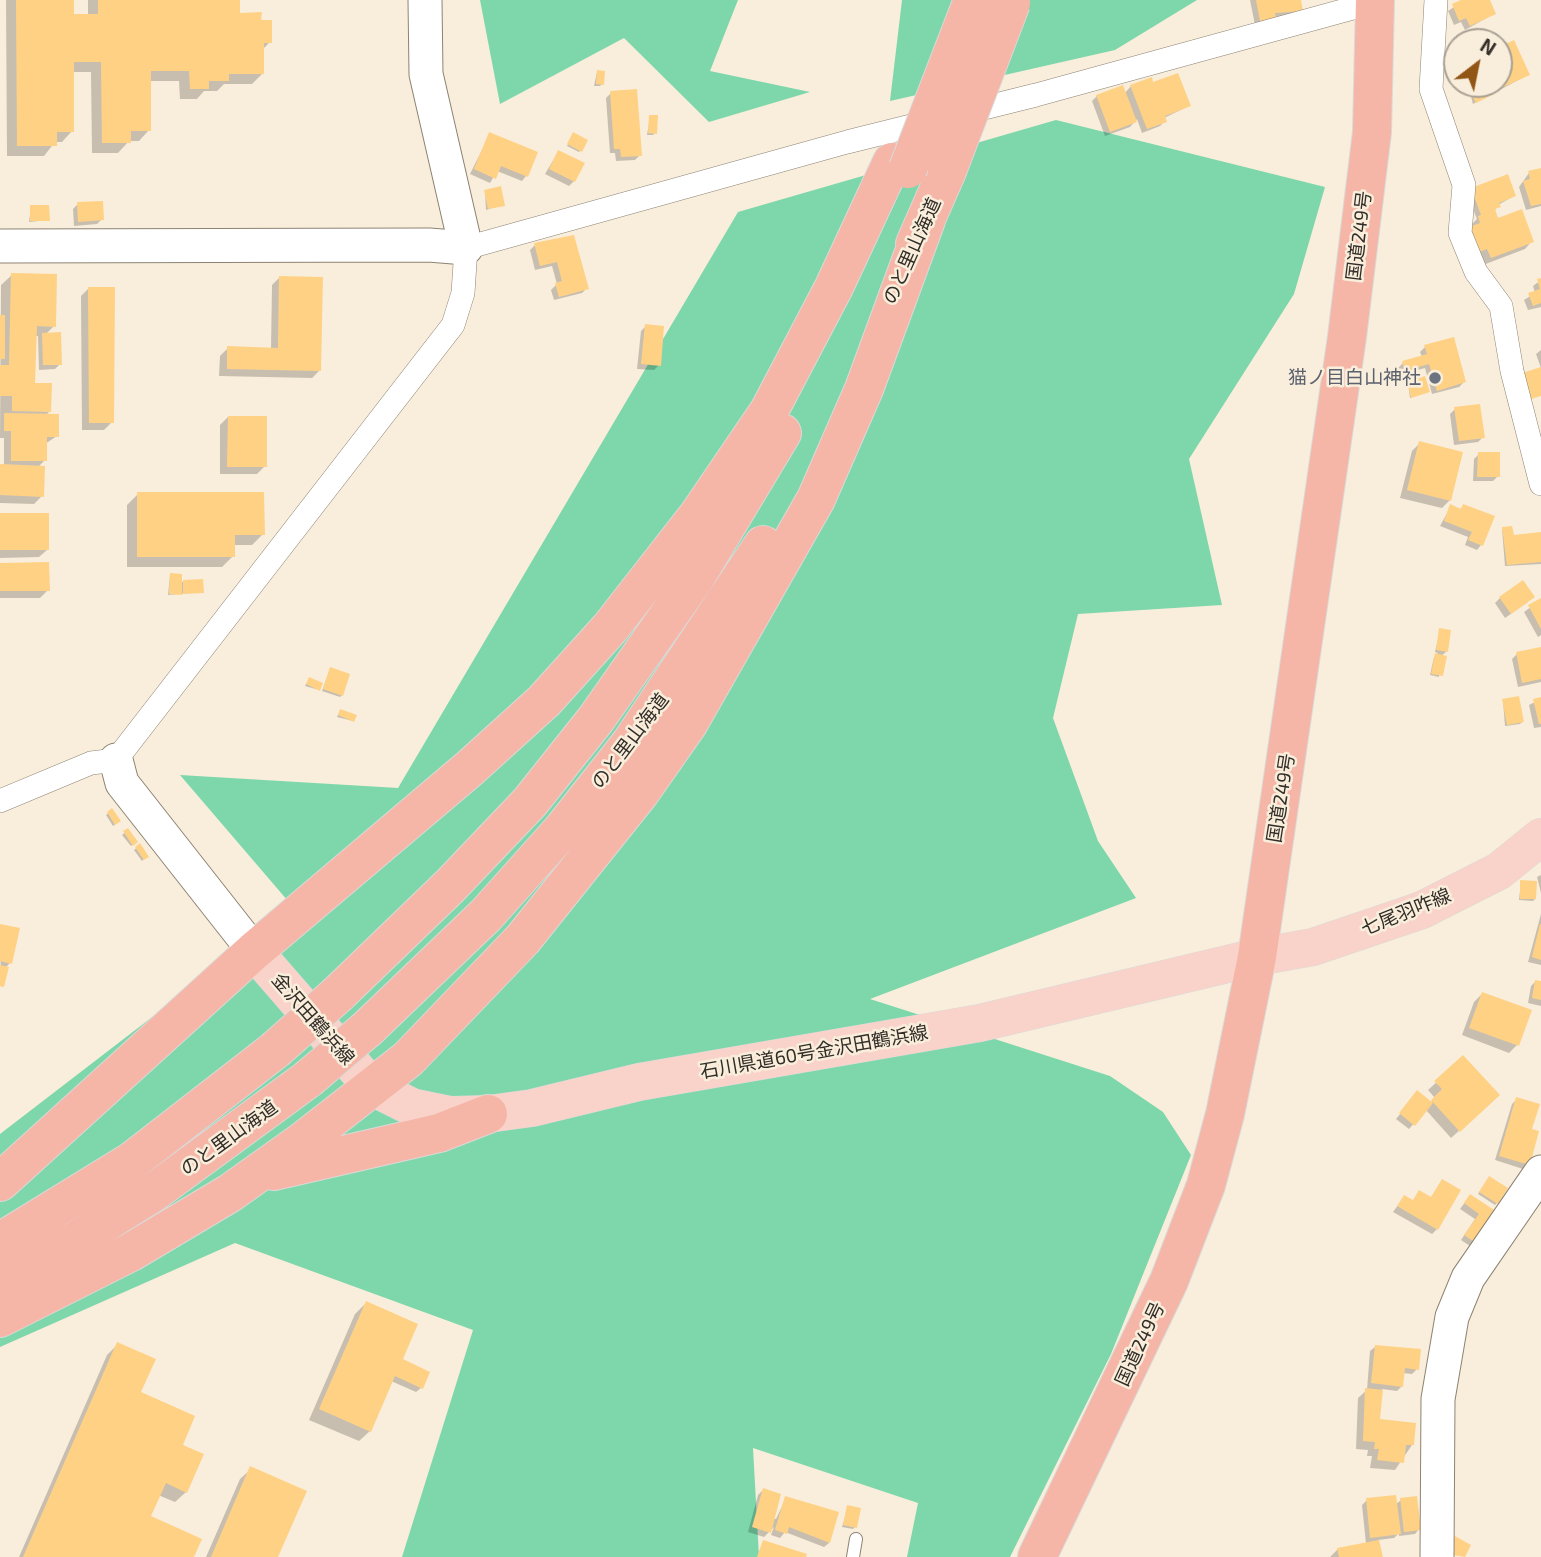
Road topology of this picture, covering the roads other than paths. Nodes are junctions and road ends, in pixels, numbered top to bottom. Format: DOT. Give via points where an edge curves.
graph roads {
  1 [pos="425,0"];
  2 [pos="973,0"];
  3 [pos="1436,0"];
  4 [pos="1012,1"];
  5 [pos="1375,1"];
  6 [pos="900,166"];
  7 [pos="926,220"];
  8 [pos="0,246"];
  9 [pos="466,248"];
  10 [pos="1541,484"];
  11 [pos="116,760"];
  12 [pos="0,801"];
  13 [pos="1541,837"];
  14 [pos="254,951"];
  15 [pos="1257,957"];
  16 [pos="372,1087"];
  17 [pos="488,1114"];
  18 [pos="1541,1172"];
  19 [pos="0,1182"];
  20 [pos="243,1183"];
  21 [pos="0,1241"];
  22 [pos="0,1281"];
  23 [pos="0,1318"];
  24 [pos="856,1539"];
  25 [pos="853,1557"];
  26 [pos="1037,1557"];
  27 [pos="1437,1557"];
  1 -- 9 [label="street" via="426,74"];
  2 -- 6 [label="highway, bridge" via="950,62"];
  3 -- 10 [label="street" via="1431,89 1464,185 1460,233 1476,272 1501,306 1512,371"];
  4 -- 7 [label="highway, のと里山海道, bridge"];
  5 -- 9 [label="street"];
  5 -- 15 [label="highway, 国道249号" via="1372,132"];
  6 -- 14 [label="highway" via="769,411 699,514 610,628 544,701 479,760"];
  6 -- 21 [label="highway, のと里山海道, bridge" via="846,308 774,448 650,643 530,802 450,886 275,1050 132,1161"];
  7 -- 16 [label="highway" via="864,388 816,499 688,724 639,794 523,939 408,1059"];
  7 -- 22 [label="highway, のと里山海道, bridge" via="806,471 684,667 630,744 546,848 486,915 367,1029 307,1079 154,1192"];
  8 -- 9 [label="street" via="429,244"];
  9 -- 11 [label="street" via="463,293 453,325"];
  11 -- 12 [label="street" via="90,763"];
  11 -- 14 [label="street" via="122,783"];
  13 -- 15 [label="main road, 七尾羽咋線" via="1499,871 1422,910 1313,947"];
  14 -- 16 [label="main road, 金沢田鶴浜線"];
  14 -- 19 [label="highway"];
  15 -- 17 [label="main road, 石川県道60号金沢田鶴浜線" via="980,1023 639,1082"];
  15 -- 26 [label="highway, 国道249号" via="1206,1185 1169,1281"];
  16 -- 17 [label="main road, 石川県道60号金沢田鶴浜線" via="412,1107 451,1115"];
  16 -- 20 [label="highway"];
  17 -- 20 [label="highway" via="439,1133 283,1168"];
  18 -- 27 [label="street" via="1468,1279 1452,1317 1438,1399"];
  20 -- 23 [label="highway" via="131,1252"];
  24 -- 25 [label="lane"];
}
